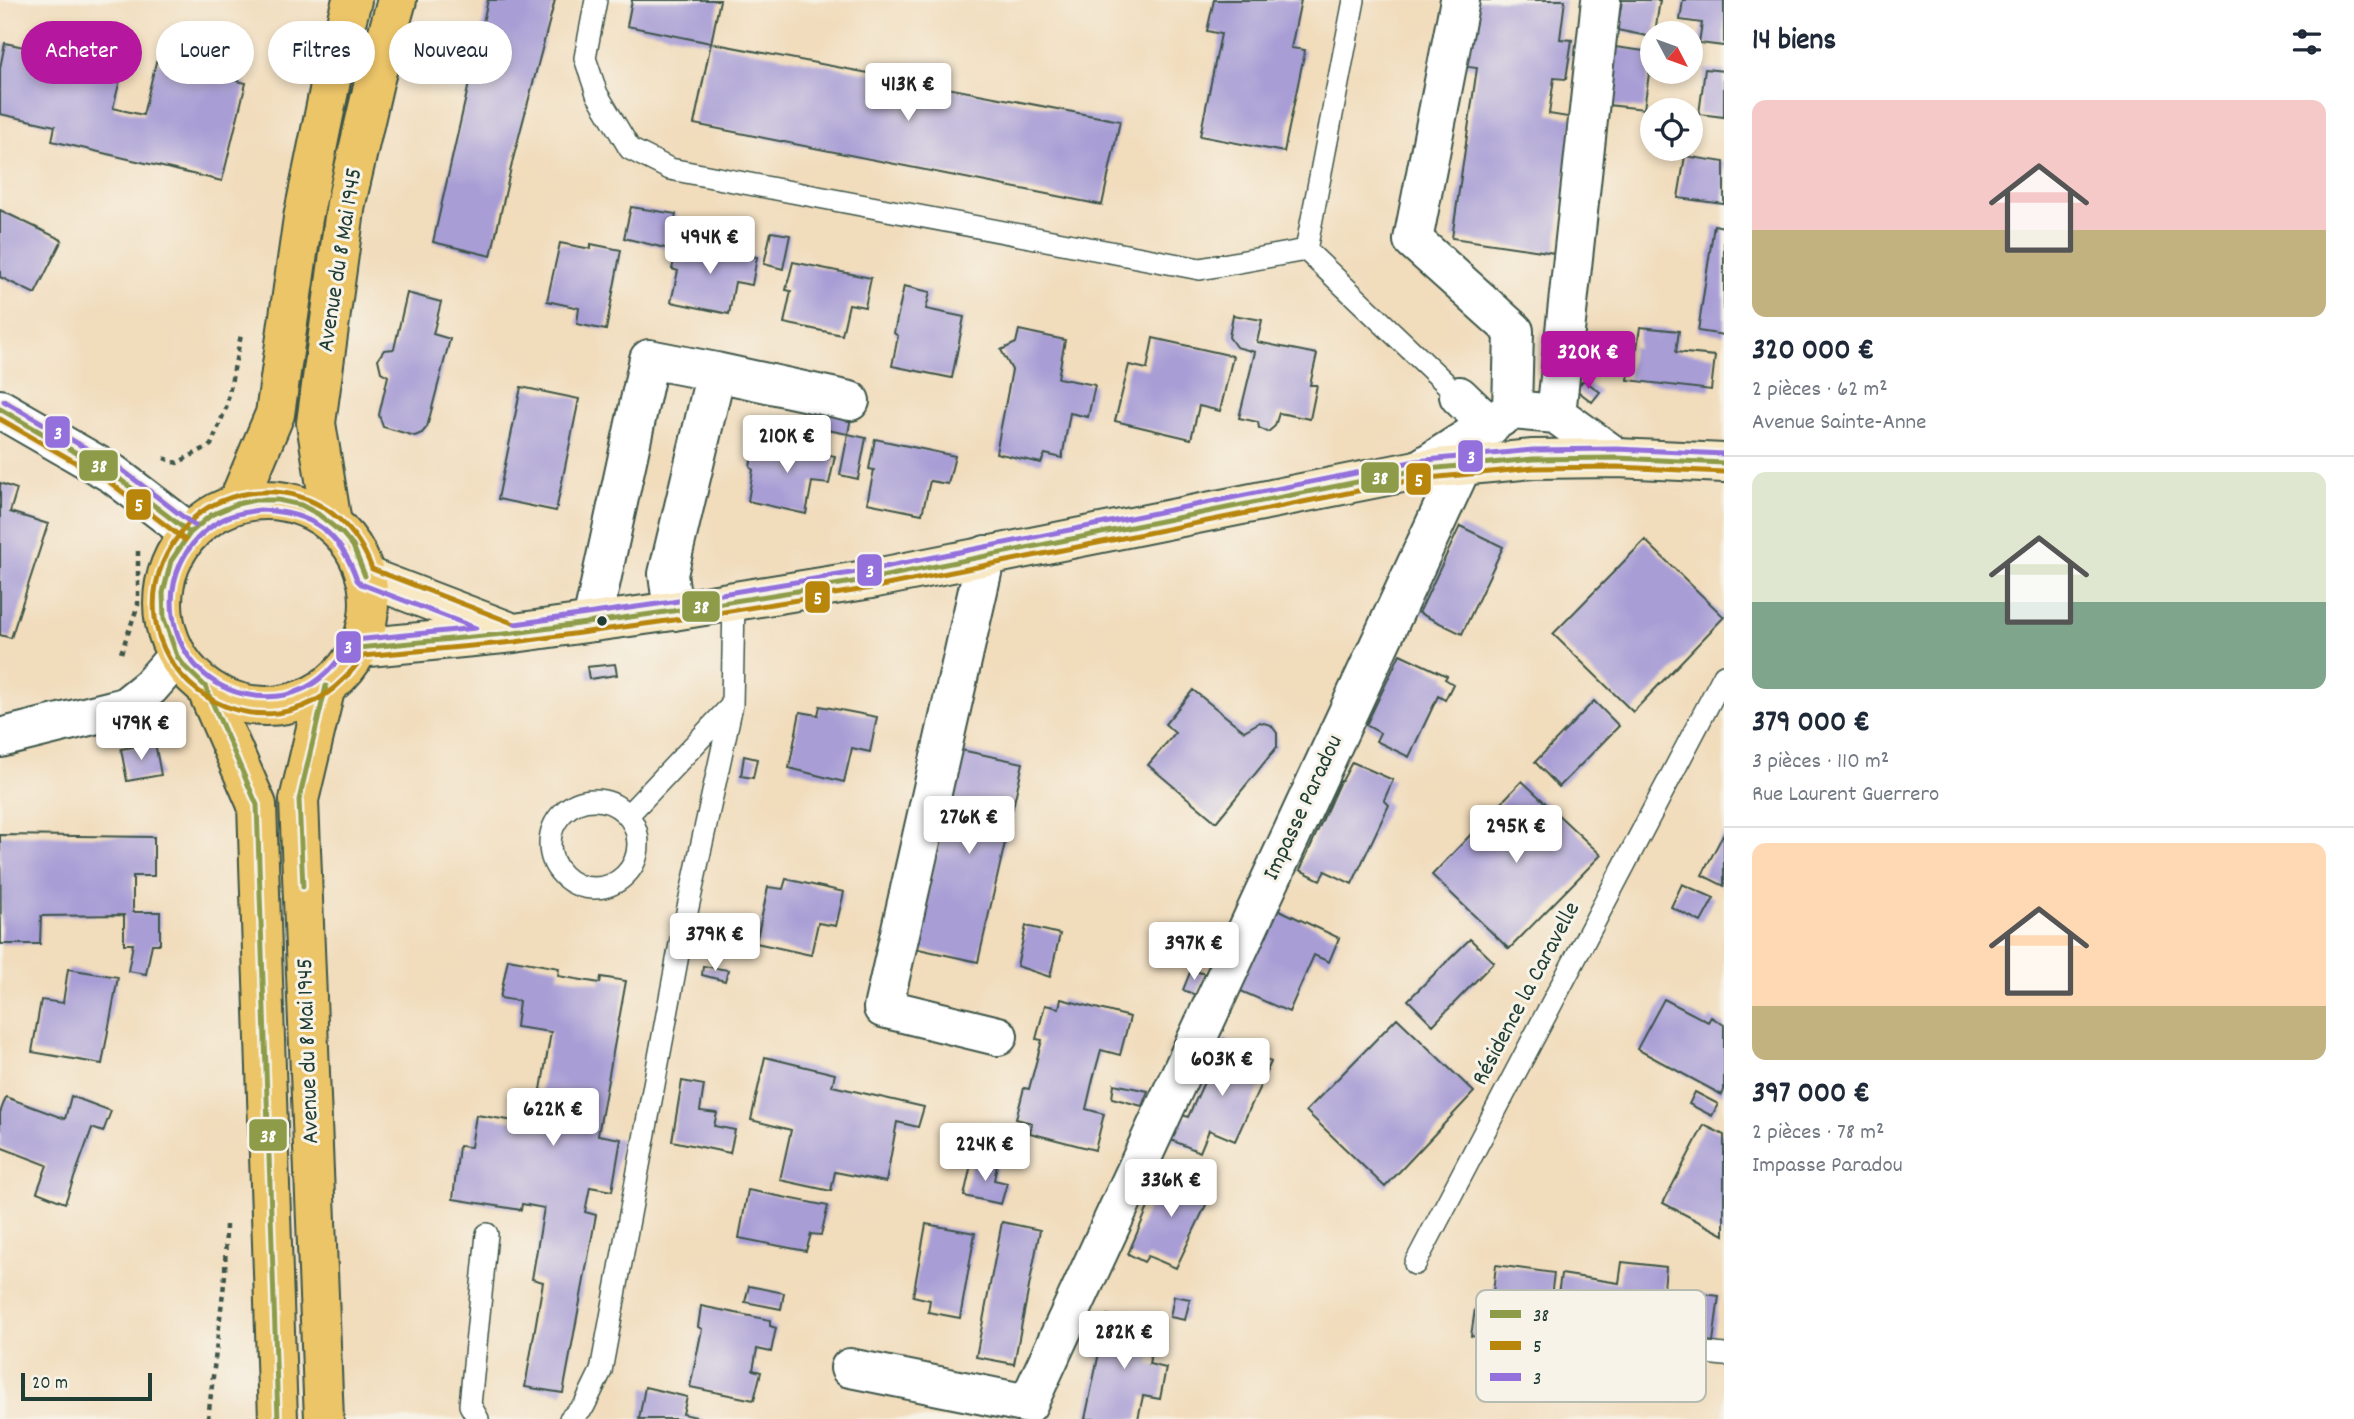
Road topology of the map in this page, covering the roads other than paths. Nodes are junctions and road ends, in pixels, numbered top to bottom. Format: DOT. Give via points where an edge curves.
graph roads {
  1 [pos="352,0"];
  2 [pos="397,0"];
  3 [pos="596,0"];
  4 [pos="1354,0"];
  5 [pos="1460,0"];
  6 [pos="1601,0"];
  7 [pos="1306,250"];
  8 [pos="716,372"];
  9 [pos="1459,396"];
  10 [pos="850,401"];
  11 [pos="0,409"];
  12 [pos="1556,414"];
  13 [pos="1501,418"];
  14 [pos="1617,458"];
  15 [pos="1724,463"];
  16 [pos="1462,466"];
  17 [pos="1417,470"];
  18 [pos="237,503"];
  19 [pos="332,523"];
  20 [pos="190,533"];
  21 [pos="986,555"];
  22 [pos="365,576"];
  23 [pos="734,601"];
  24 [pos="673,611"];
  25 [pos="592,622"];
  26 [pos="514,633"];
  27 [pos="358,648"];
  28 [pos="177,656"];
  29 [pos="1724,675"];
  30 [pos="205,686"];
  31 [pos="326,686"];
  32 [pos="732,705"];
  33 [pos="0,737"];
  34 [pos="628,815"];
  35 [pos="998,1036"];
  36 [pos="487,1234"];
  37 [pos="1415,1264"];
  38 [pos="1706,1353"];
  39 [pos="1724,1355"];
  40 [pos="850,1368"];
  41 [pos="278,1419"];
  42 [pos="324,1419"];
  43 [pos="478,1419"];
  44 [pos="570,1419"];
  1 -- 18 [label="main road, Avenue du 8 Mai 1945" via="303,218 275,414"];
  2 -- 19 [label="main road, Avenue du 8 Mai 1945" via="346,203 316,423"];
  3 -- 7 [label="lane" via="585,58 597,94 630,149 670,169 1200,269"];
  4 -- 7 [label="lane"];
  5 -- 13 [label="street" via="1413,240 1514,331"];
  6 -- 12 [label="street"];
  7 -- 9 [label="lane"];
  8 -- 10 [label="street"];
  8 -- 24 [label="street" via="668,574"];
  8 -- 25 [label="street" via="649,359"];
  9 -- 13 [label="street"];
  11 -- 20 [label="street" via="113,474"];
  12 -- 13 [label="street"];
  12 -- 14 [label="street"];
  13 -- 17 [label="street"];
  14 -- 15 [label="main road"];
  14 -- 16 [label="main road"];
  16 -- 17 [label="main road"];
  16 -- 40 [label="street, Impasse Paradou" via="1028,1404"];
  17 -- 21 [label="main road"];
  18 -- 19 [label="main road" via="278,500 301,505"];
  18 -- 20 [label="main road" via="211,515"];
  19 -- 22 [label="main road" via="353,546"];
  20 -- 28 [label="main road" via="171,561 163,593 164,619"];
  21 -- 23 [label="main road"];
  21 -- 35 [label="street" via="883,1008"];
  22 -- 26 [label="main road"];
  22 -- 27 [label="main road" via="369,600"];
  23 -- 24 [label="main road"];
  23 -- 32 [label="lane"];
  24 -- 25 [label="main road"];
  25 -- 26 [label="main road"];
  26 -- 27 [label="main road"];
  27 -- 31 [label="main road" via="345,669"];
  28 -- 30 [label="main road"];
  28 -- 33 [label="street" via="150,687 125,706"];
  29 -- 37 [label="lane, Résidence la Caravelle"];
  30 -- 31 [label="main road" via="223,697 261,706 297,701"];
  30 -- 41 [label="main road, Avenue du 8 Mai 1945" via="257,805"];
  31 -- 42 [label="main road, Avenue du 8 Mai 1945" via="299,800"];
  32 -- 34 [label="lane"];
  32 -- 44 [label="lane" via="680,944 601,1371 584,1406"];
  34 -- 34 [label="lane" via="591,800 563,812 550,840 556,869 567,880 596,889 624,877 637,854 638,840"];
  36 -- 43 [label="lane" via="470,1405"];
  38 -- 39 [label="lane"];
}
